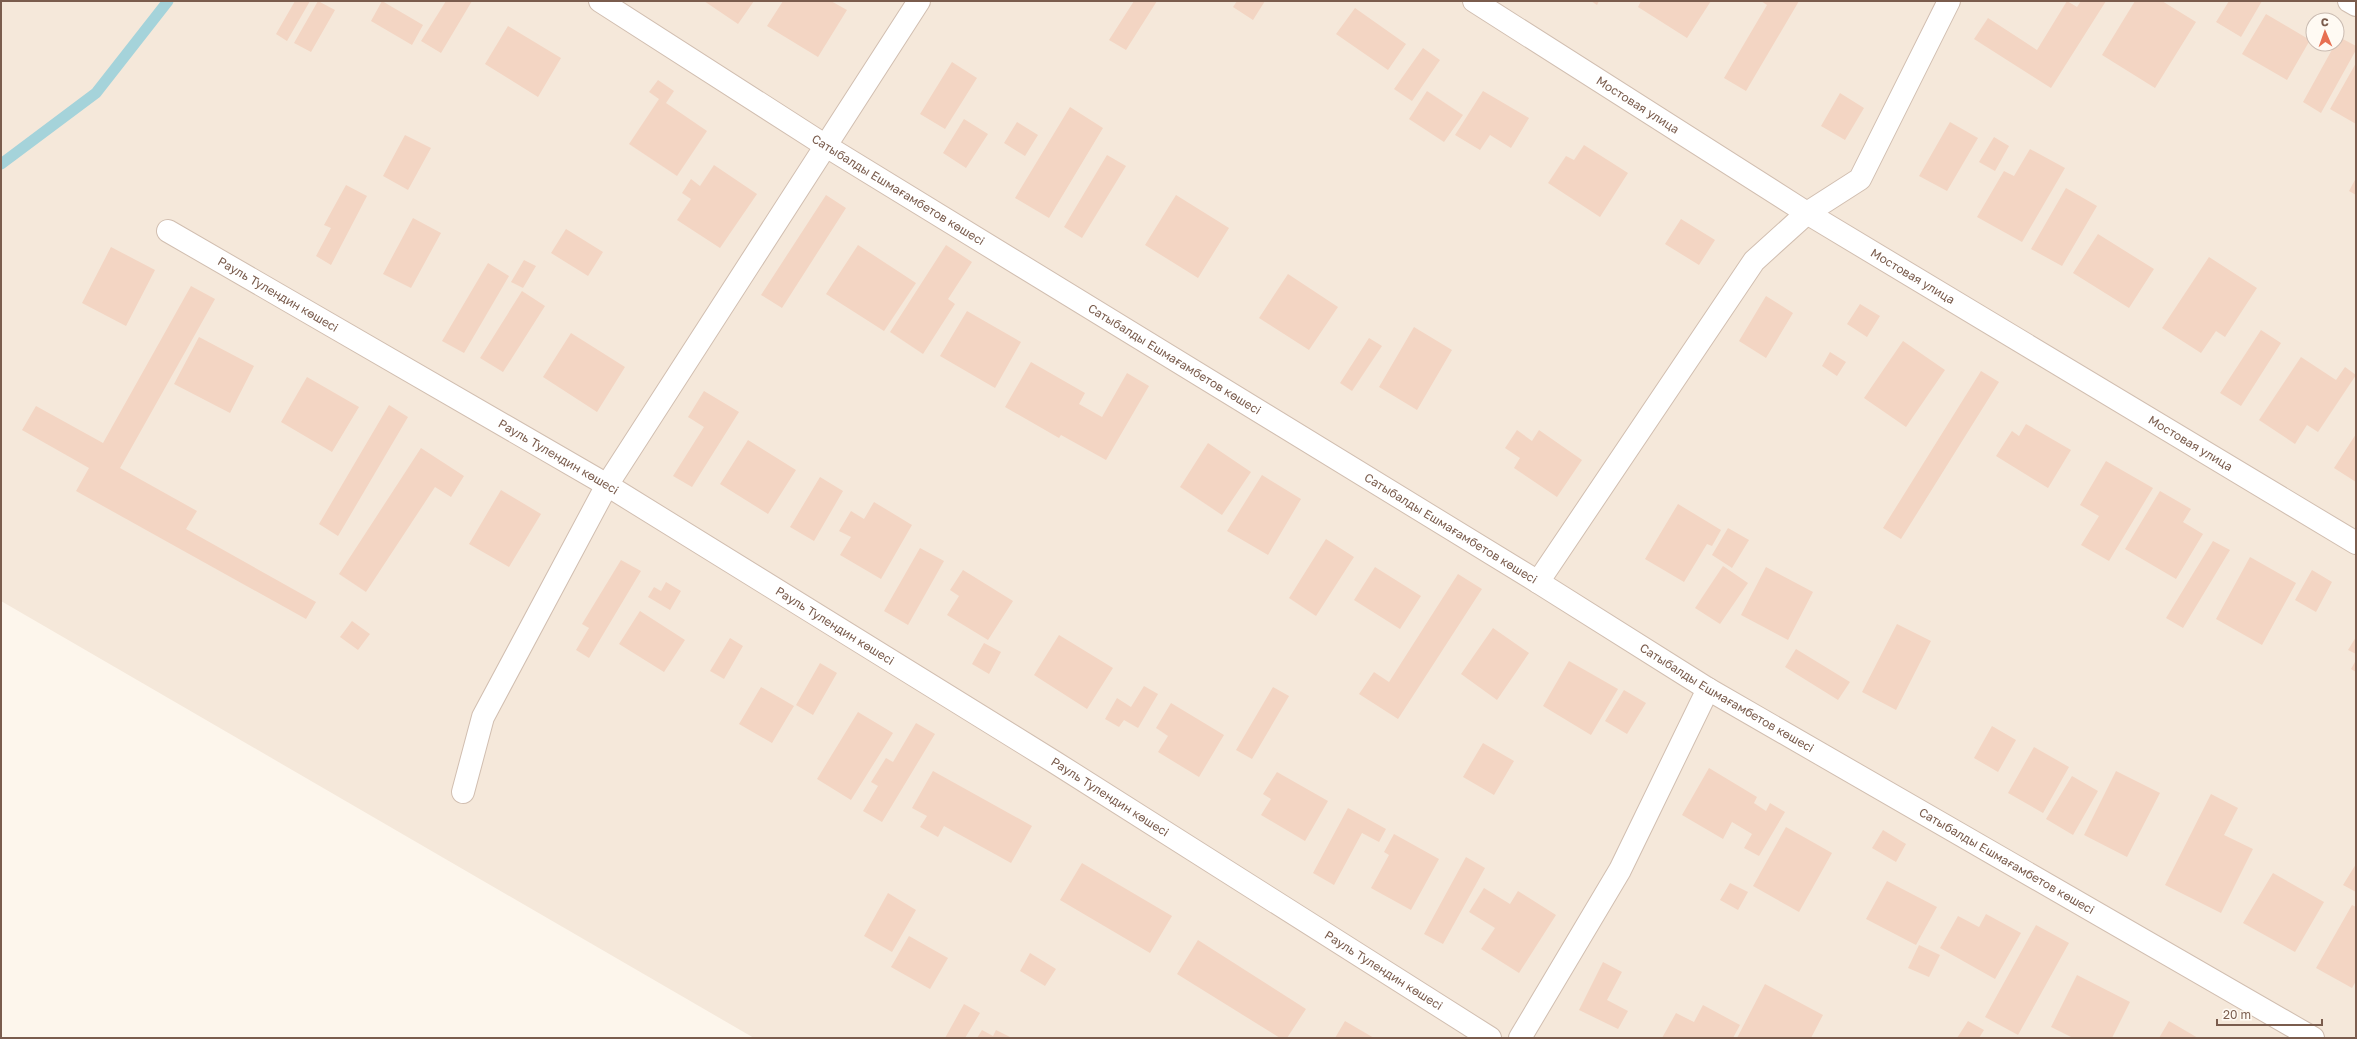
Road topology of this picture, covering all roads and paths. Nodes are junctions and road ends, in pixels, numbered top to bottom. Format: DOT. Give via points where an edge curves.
graph roads {
  1 [pos="600,1"];
  2 [pos="918,1"];
  3 [pos="1474,1"];
  4 [pos="1949,1"];
  5 [pos="2349,1"];
  6 [pos="2356,5"];
  7 [pos="826,146"];
  8 [pos="1807,213"];
  9 [pos="168,231"];
  10 [pos="607,485"];
  11 [pos="2356,543"];
  12 [pos="1538,582"];
  13 [pos="1708,689"];
  14 [pos="463,792"];
  15 [pos="1490,1038"];
  16 [pos="1520,1038"];
  17 [pos="2313,1038"];
  1 -- 7 [label="street, Сатыбалды Ешмағамбетов көшесі"];
  2 -- 7 [label="street"];
  3 -- 8 [label="street, Мостовая улица"];
  4 -- 8 [label="street" via="1860,179"];
  5 -- 6 [label="street"];
  7 -- 10 [label="street"];
  7 -- 12 [label="street, Сатыбалды Ешмағамбетов көшесі"];
  8 -- 11 [label="street, Мостовая улица"];
  8 -- 12 [label="street" via="1754,261"];
  9 -- 10 [label="street, Рауль Тулендин көшесі"];
  10 -- 14 [label="street" via="483,717"];
  10 -- 15 [label="street, Рауль Тулендин көшесі" via="1056,763"];
  12 -- 13 [label="street, Сатыбалды Ешмағамбетов көшесі"];
  13 -- 16 [label="street" via="1620,870"];
  13 -- 17 [label="street, Сатыбалды Ешмағамбетов көшесі"];
}
